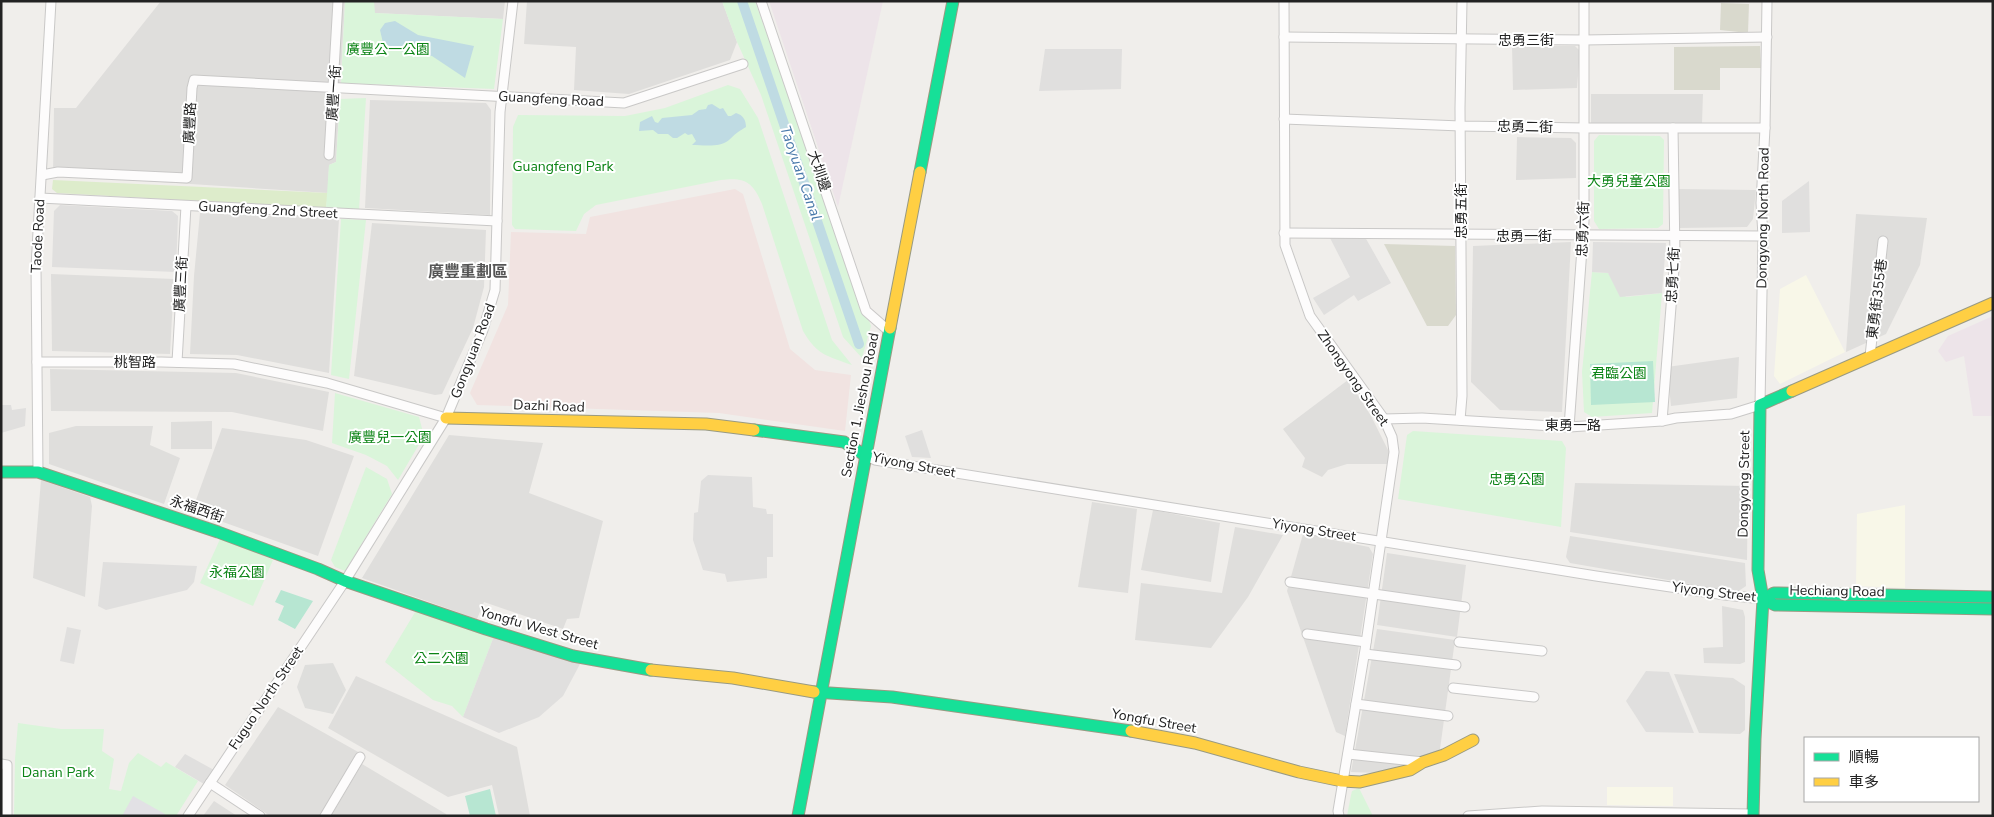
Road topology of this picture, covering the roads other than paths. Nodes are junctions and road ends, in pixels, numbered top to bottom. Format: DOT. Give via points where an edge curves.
graph roads {
  1 [pos="51,1"];
  2 [pos="338,1"];
  3 [pos="513,1"];
  4 [pos="761,1"];
  5 [pos="953,1"];
  6 [pos="1284,1"];
  7 [pos="1462,1"];
  8 [pos="1584,1"];
  9 [pos="1767,1"];
  10 [pos="1284,37"];
  11 [pos="1767,37"];
  12 [pos="1461,39"];
  13 [pos="1584,40"];
  14 [pos="743,64"];
  15 [pos="334,89"];
  16 [pos="502,97"];
  17 [pos="1284,119"];
  18 [pos="1461,126"];
  19 [pos="1584,128"];
  20 [pos="1673,128"];
  21 [pos="1765,128"];
  22 [pos="329,155"];
  23 [pos="42,174"];
  24 [pos="40,198"];
  25 [pos="186,206"];
  26 [pos="497,221"];
  27 [pos="1284,233"];
  28 [pos="1461,235"];
  29 [pos="1583,236"];
  30 [pos="1675,236"];
  31 [pos="1763,236"];
  32 [pos="1883,241"];
  33 [pos="1993,303"];
  34 [pos="890,332"];
  35 [pos="1870,356"];
  36 [pos="37,362"];
  37 [pos="177,362"];
  38 [pos="234,364"];
  39 [pos="1760,406"];
  40 [pos="446,418"];
  41 [pos="1384,419"];
  42 [pos="1460,420"];
  43 [pos="1662,421"];
  44 [pos="1569,427"];
  45 [pos="866,456"];
  46 [pos="1,472"];
  47 [pos="38,472"];
  48 [pos="1381,541"];
  49 [pos="344,581"];
  50 [pos="1290,582"];
  51 [pos="1373,594"];
  52 [pos="1993,597"];
  53 [pos="1763,599"];
  54 [pos="1465,607"];
  55 [pos="1993,609"];
  56 [pos="1307,634"];
  57 [pos="1366,642"];
  58 [pos="1459,642"];
  59 [pos="1542,651"];
  60 [pos="1364,654"];
  61 [pos="1456,665"];
  62 [pos="1453,688"];
  63 [pos="820,692"];
  64 [pos="1534,697"];
  65 [pos="1356,704"];
  66 [pos="1448,716"];
  67 [pos="1474,740"];
  68 [pos="1348,754"];
  69 [pos="360,758"];
  70 [pos="1423,762"];
  71 [pos="1,764"];
  72 [pos="1342,781"];
  73 [pos="210,783"];
  74 [pos="1753,815"];
  75 [pos="7,816"];
  76 [pos="188,816"];
  77 [pos="260,816"];
  78 [pos="325,816"];
  79 [pos="798,816"];
  80 [pos="1339,816"];
  81 [pos="1468,816"];
  1 -- 23 [label="street, Taode Road"];
  2 -- 15 [label="street, 廣豐一街"];
  3 -- 16 [label="street, Gongyuan Road"];
  4 -- 34 [label="street, 大圳邊" via="866,310"];
  5 -- 34 [label="street, Section 1, Jieshou Road"];
  6 -- 10 [label="street, Zhongyong Street"];
  7 -- 12 [label="street, 忠勇五街"];
  8 -- 13 [label="street, 忠勇六街"];
  9 -- 11 [label="street, Dongyong North Road"];
  10 -- 12 [label="street, 忠勇三街"];
  10 -- 17 [label="street, Zhongyong Street"];
  11 -- 13 [label="street, 忠勇三街"];
  11 -- 21 [label="street, Dongyong North Road"];
  12 -- 13 [label="street, 忠勇三街"];
  12 -- 18 [label="street, 忠勇五街"];
  13 -- 19 [label="street, 忠勇六街"];
  14 -- 16 [label="street, Guangfeng Road" via="624,103"];
  15 -- 16 [label="street, Guangfeng Road"];
  15 -- 22 [label="street, 廣豐一街"];
  15 -- 23 [label="street, 廣豐路" via="194,80 187,178"];
  16 -- 26 [label="street, Gongyuan Road"];
  17 -- 18 [label="street, 忠勇二街"];
  17 -- 27 [label="street, Zhongyong Street"];
  18 -- 19 [label="street, 忠勇二街"];
  18 -- 28 [label="street, 忠勇五街"];
  19 -- 20 [label="street, 忠勇二街"];
  19 -- 29 [label="street, 忠勇六街"];
  20 -- 21 [label="street, 忠勇二街"];
  20 -- 30 [label="street, 忠勇七街"];
  21 -- 31 [label="street, Dongyong North Road" via="1761,203"];
  23 -- 24 [label="street, Taode Road"];
  24 -- 25 [label="street, Guangfeng 2nd Street"];
  24 -- 36 [label="street, Taode Road" via="36,267"];
  25 -- 26 [label="street, Guangfeng 2nd Street"];
  25 -- 37 [label="street, 廣豐三街"];
  26 -- 40 [label="street, Gongyuan Road" via="495,290 483,330"];
  27 -- 28 [label="street, 忠勇一街"];
  27 -- 41 [label="street, Zhongyong Street" via="1285,246 1310,316"];
  28 -- 29 [label="street, 忠勇一街"];
  28 -- 42 [label="street, 忠勇五街"];
  29 -- 30 [label="street, 忠勇一街"];
  29 -- 44 [label="street, 忠勇六街"];
  30 -- 31 [label="street, 忠勇一街"];
  30 -- 43 [label="street, 忠勇七街"];
  31 -- 39 [label="street, Dongyong North Road"];
  32 -- 35 [label="street, 東勇街355巷"];
  33 -- 35 [label="street"];
  34 -- 45 [label="street, Section 1, Jieshou Road"];
  35 -- 39 [label="street"];
  36 -- 37 [label="street, 桃智路"];
  36 -- 47 [label="street, Taode Road"];
  37 -- 38 [label="street, 桃智路"];
  38 -- 40 [label="street, Dazhi Road" via="327,383"];
  39 -- 43 [label="street, 東勇一路" via="1731,414"];
  39 -- 53 [label="street, Dongyong Street" via="1758,570"];
  40 -- 45 [label="street, Dazhi Road" via="706,424 844,442"];
  40 -- 49 [label="street, Gongyuan Road"];
  41 -- 42 [label="street, 東勇一路"];
  41 -- 48 [label="street, Zhongyong Street" via="1394,452"];
  42 -- 44 [label="street, 東勇一路"];
  43 -- 44 [label="street, 東勇一路"];
  45 -- 48 [label="street, Yiyong Street"];
  45 -- 63 [label="street, Section 1, Jieshou Road"];
  46 -- 47 [label="street, 永福西街"];
  47 -- 49 [label="street, 永福西街" via="218,532"];
  48 -- 51 [label="street, Zhongyong Street"];
  48 -- 53 [label="street, Yiyong Street" via="1725,596"];
  49 -- 63 [label="street, Yongfu West Street" via="572,656 641,669 734,678"];
  49 -- 73 [label="street, Fuguo North Street"];
  50 -- 51 [label="street"];
  51 -- 54 [label="street"];
  51 -- 57 [label="street, Zhongyong Street"];
  52 -- 53 [label="street, Hechiang Road" via="1774,593"];
  53 -- 55 [label="street, Hechiang Road" via="1775,605"];
  53 -- 74 [label="street, Dongyong Street"];
  56 -- 57 [label="street"];
  57 -- 60 [label="street, Zhongyong Street"];
  58 -- 59 [label="street"];
  60 -- 61 [label="street"];
  60 -- 65 [label="street, Zhongyong Street"];
  62 -- 64 [label="street"];
  63 -- 72 [label="street, Yongfu Street" via="892,697 1136,732 1195,743"];
  63 -- 79 [label="street, Section 1, Jieshou Road"];
  65 -- 66 [label="street"];
  65 -- 68 [label="street, Zhongyong Street"];
  67 -- 70 [label="street, Yongfu Street"];
  68 -- 70 [label="street"];
  68 -- 72 [label="street, Zhongyong Street"];
  69 -- 78 [label="street"];
  70 -- 72 [label="street, Yongfu Street" via="1410,770 1369,780"];
  71 -- 75 [label="street" via="7,765"];
  72 -- 80 [label="street, Zhongyong Street"];
  73 -- 76 [label="street, Fuguo North Street"];
  73 -- 77 [label="street"];
  74 -- 81 [label="street" via="1542,811"];
}
